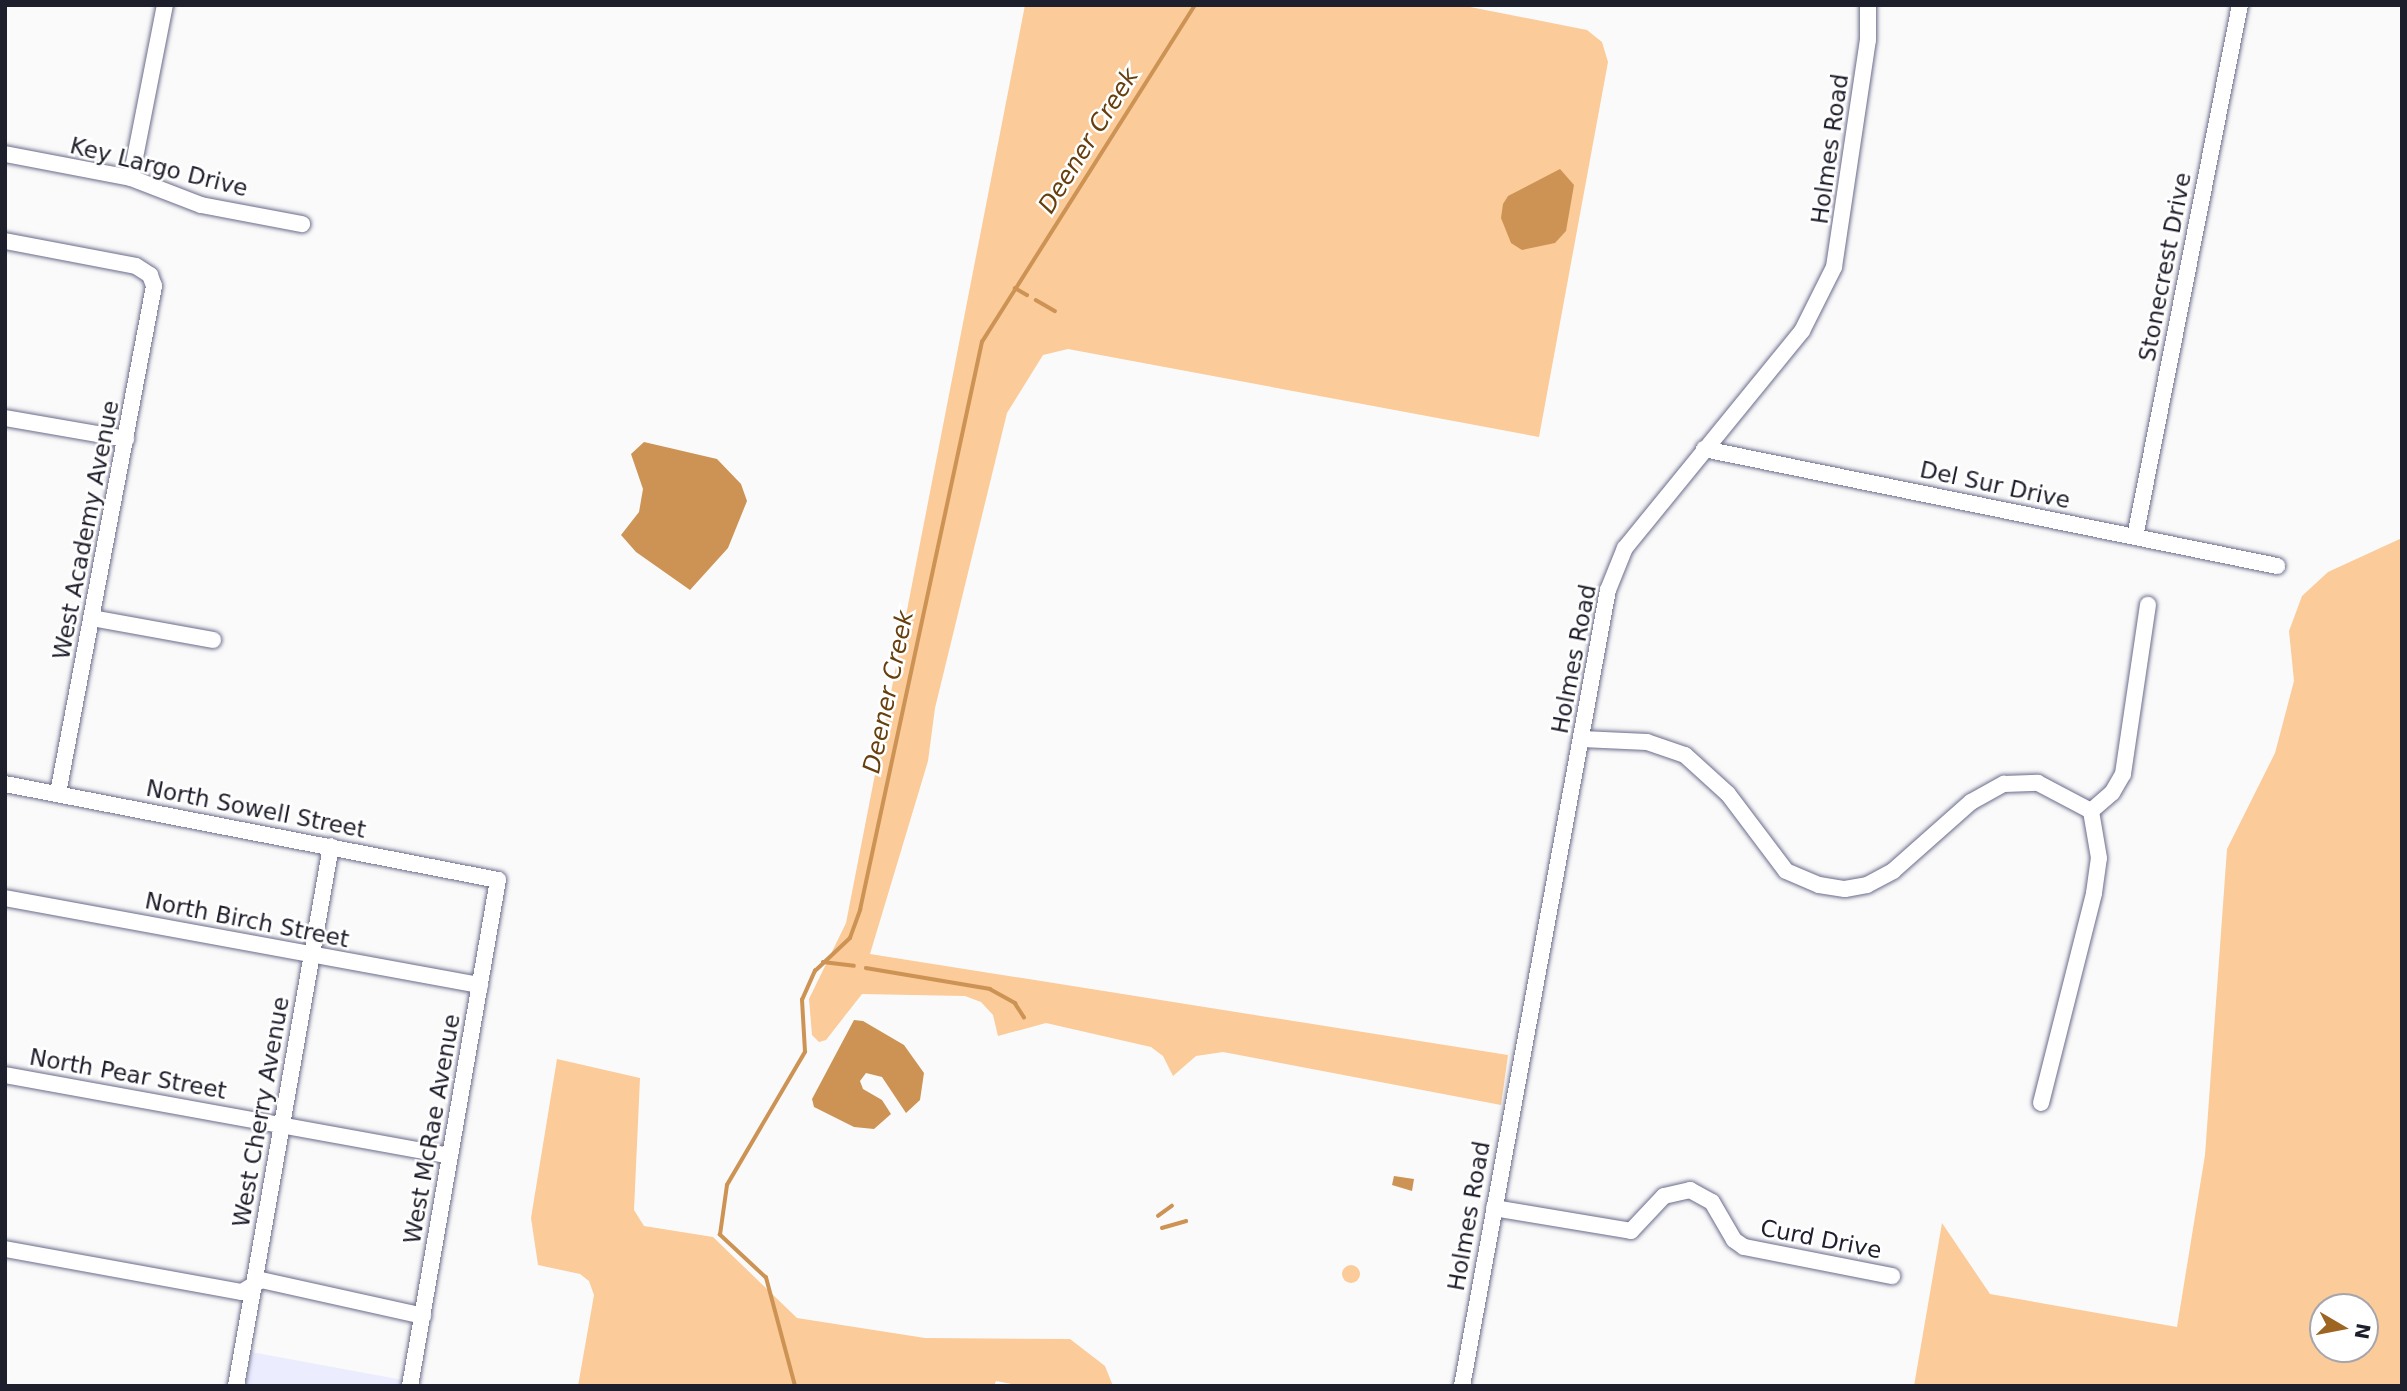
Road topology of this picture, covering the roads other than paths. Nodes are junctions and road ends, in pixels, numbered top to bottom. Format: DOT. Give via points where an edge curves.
graph roads {
  1 [pos="165,5"];
  2 [pos="1868,5"];
  3 [pos="2240,5"];
  4 [pos="5,154"];
  5 [pos="131,178"];
  6 [pos="302,224"];
  7 [pos="5,241"];
  8 [pos="5,418"];
  9 [pos="126,439"];
  10 [pos="1704,449"];
  11 [pos="2135,537"];
  12 [pos="2277,566"];
  13 [pos="2148,605"];
  14 [pos="92,618"];
  15 [pos="213,639"];
  16 [pos="1582,739"];
  17 [pos="5,784"];
  18 [pos="58,793"];
  19 [pos="2091,810"];
  20 [pos="331,846"];
  21 [pos="498,880"];
  22 [pos="5,898"];
  23 [pos="312,955"];
  24 [pos="480,985"];
  25 [pos="5,1075"];
  26 [pos="2042,1102"];
  27 [pos="282,1124"];
  28 [pos="450,1156"];
  29 [pos="1494,1208"];
  30 [pos="5,1249"];
  31 [pos="1892,1276"];
  32 [pos="253,1285"];
  33 [pos="423,1316"];
  34 [pos="236,1386"];
  35 [pos="410,1386"];
  36 [pos="1462,1386"];
  1 -- 5 [label="street"];
  2 -- 10 [label="street, Holmes Road" via="1868,40 1835,267 1801,331"];
  3 -- 11 [label="street, Stonecrest Drive"];
  4 -- 5 [label="street, Key Largo Drive"];
  5 -- 6 [label="street, Key Largo Drive" via="201,205"];
  7 -- 9 [label="street, West Academy Avenue" via="136,266 150,275 153,298"];
  8 -- 9 [label="street"];
  9 -- 14 [label="street, West Academy Avenue"];
  10 -- 11 [label="street, Del Sur Drive"];
  10 -- 16 [label="street, Holmes Road" via="1625,548 1608,590"];
  11 -- 12 [label="street, Del Sur Drive"];
  13 -- 19 [label="street" via="2123,775 2112,793"];
  14 -- 15 [label="street"];
  14 -- 18 [label="street, West Academy Avenue"];
  16 -- 19 [label="street" via="1647,742 1685,755 1728,794 1786,871 1832,887 1867,885 1893,871 1971,802 2004,784 2038,783"];
  16 -- 29 [label="street, Holmes Road"];
  17 -- 18 [label="street, North Sowell Street"];
  18 -- 20 [label="street, North Sowell Street"];
  19 -- 26 [label="street" via="2099,858 2094,893"];
  20 -- 21 [label="street, North Sowell Street"];
  20 -- 23 [label="street, West Cherry Avenue"];
  21 -- 24 [label="street, West McRae Avenue"];
  22 -- 23 [label="street, North Birch Street"];
  23 -- 24 [label="street, North Birch Street"];
  23 -- 27 [label="street, West Cherry Avenue"];
  24 -- 28 [label="street, West McRae Avenue"];
  25 -- 27 [label="street, North Pear Street"];
  27 -- 28 [label="street, North Pear Street"];
  27 -- 32 [label="street, West Cherry Avenue"];
  28 -- 33 [label="street, West McRae Avenue"];
  29 -- 31 [label="street, Curd Drive" via="1631,1231 1664,1196 1690,1190 1712,1202 1734,1240 1744,1247"];
  29 -- 36 [label="street, Holmes Road"];
  30 -- 32 [label="street" via="242,1292"];
  32 -- 33 [label="street" via="261,1280"];
  32 -- 34 [label="street, West Cherry Avenue"];
  33 -- 35 [label="street, West McRae Avenue"];
}
